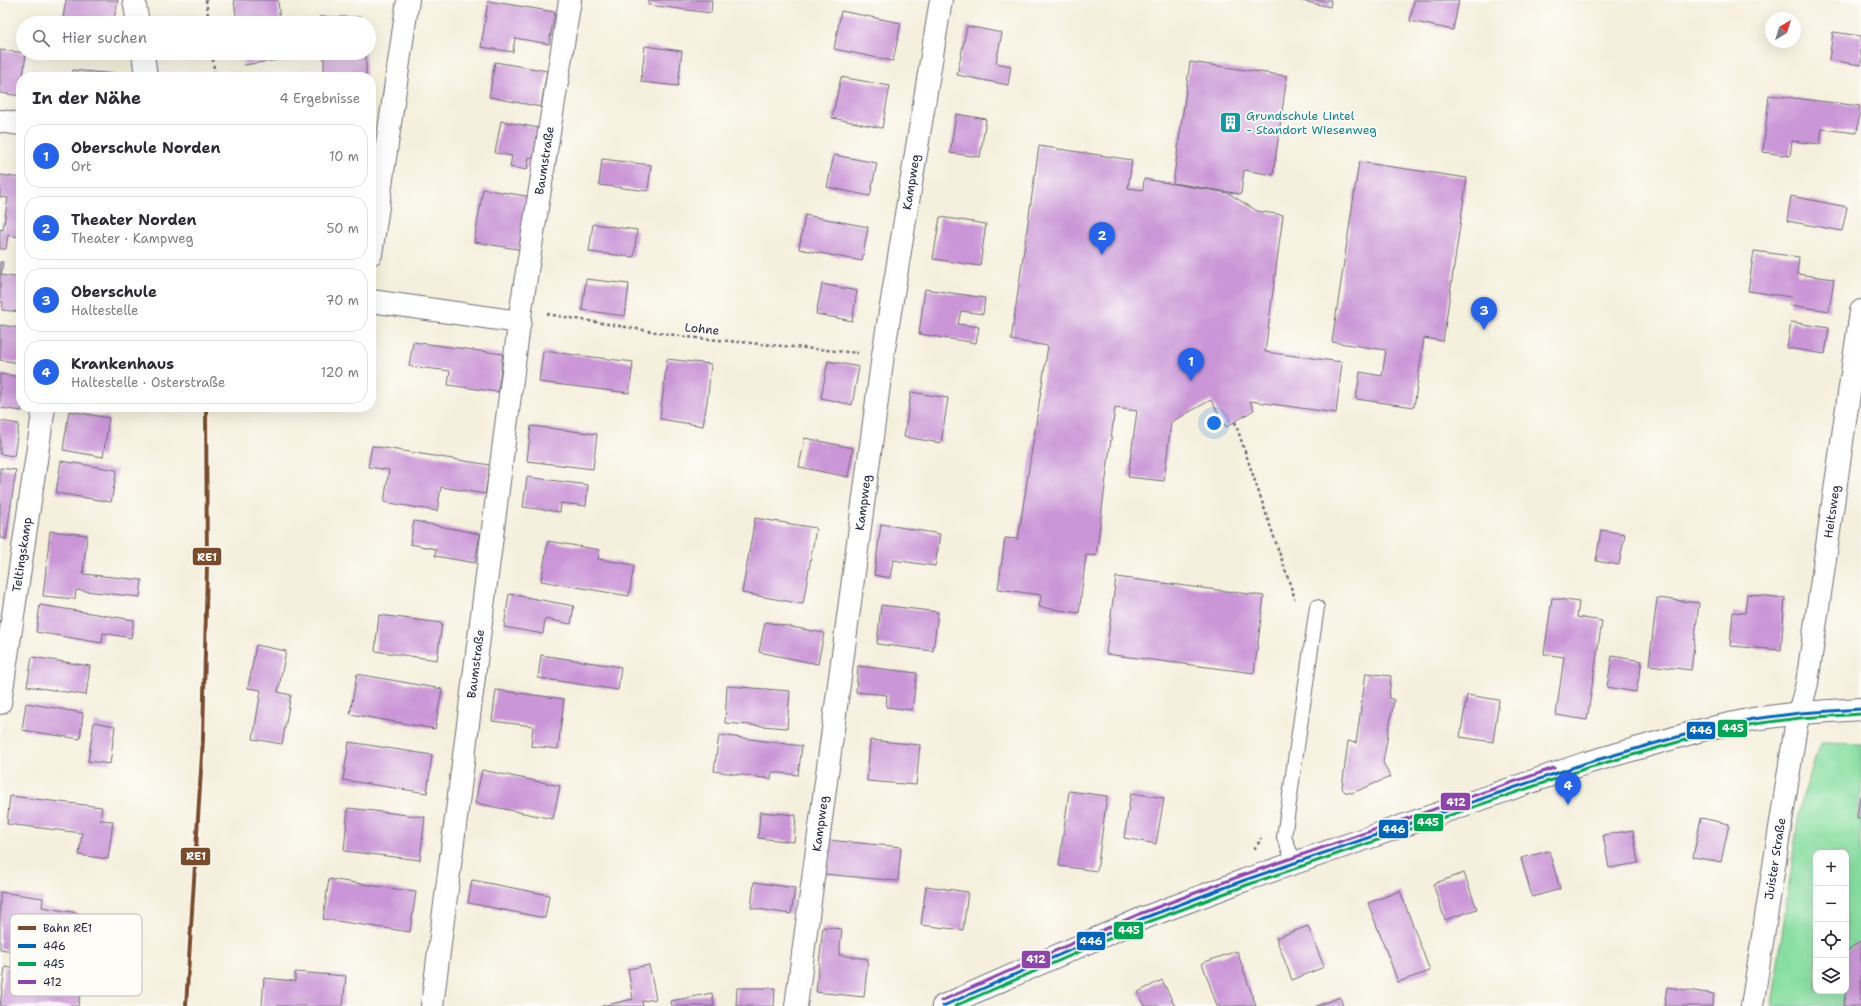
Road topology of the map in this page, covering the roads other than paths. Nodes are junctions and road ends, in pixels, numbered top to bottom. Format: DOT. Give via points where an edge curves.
graph roads {
  1 [pos="134,0"];
  2 [pos="408,0"];
  3 [pos="570,0"];
  4 [pos="941,0"];
  5 [pos="137,16"];
  6 [pos="144,60"];
  7 [pos="145,72"];
  8 [pos="0,121"];
  9 [pos="16,123"];
  10 [pos="376,220"];
  11 [pos="376,302"];
  12 [pos="1861,311"];
  13 [pos="521,316"];
  14 [pos="43,412"];
  15 [pos="1317,607"];
  16 [pos="0,702"];
  17 [pos="1861,709"];
  18 [pos="1800,713"];
  19 [pos="1294,862"];
  20 [pos="432,1006"];
  21 [pos="796,1006"];
  22 [pos="943,1006"];
  23 [pos="1752,1006"];
  1 -- 5 [label="street"];
  2 -- 10 [label="street"];
  3 -- 13 [label="street, Baumstraße"];
  4 -- 21 [label="street, Kampweg" via="883,355"];
  6 -- 7 [label="street"];
  8 -- 9 [label="street"];
  11 -- 13 [label="street"];
  12 -- 18 [label="street, Heitsweg" via="1807,683"];
  13 -- 20 [label="street, Baumstraße"];
  14 -- 16 [label="street, Teltingskamp"];
  15 -- 19 [label="lane" via="1284,837"];
  17 -- 18 [label="street"];
  18 -- 19 [label="street" via="1702,730 1586,763"];
  18 -- 23 [label="street, Juister Straße"];
  19 -- 22 [label="street" via="1141,919"];
}
